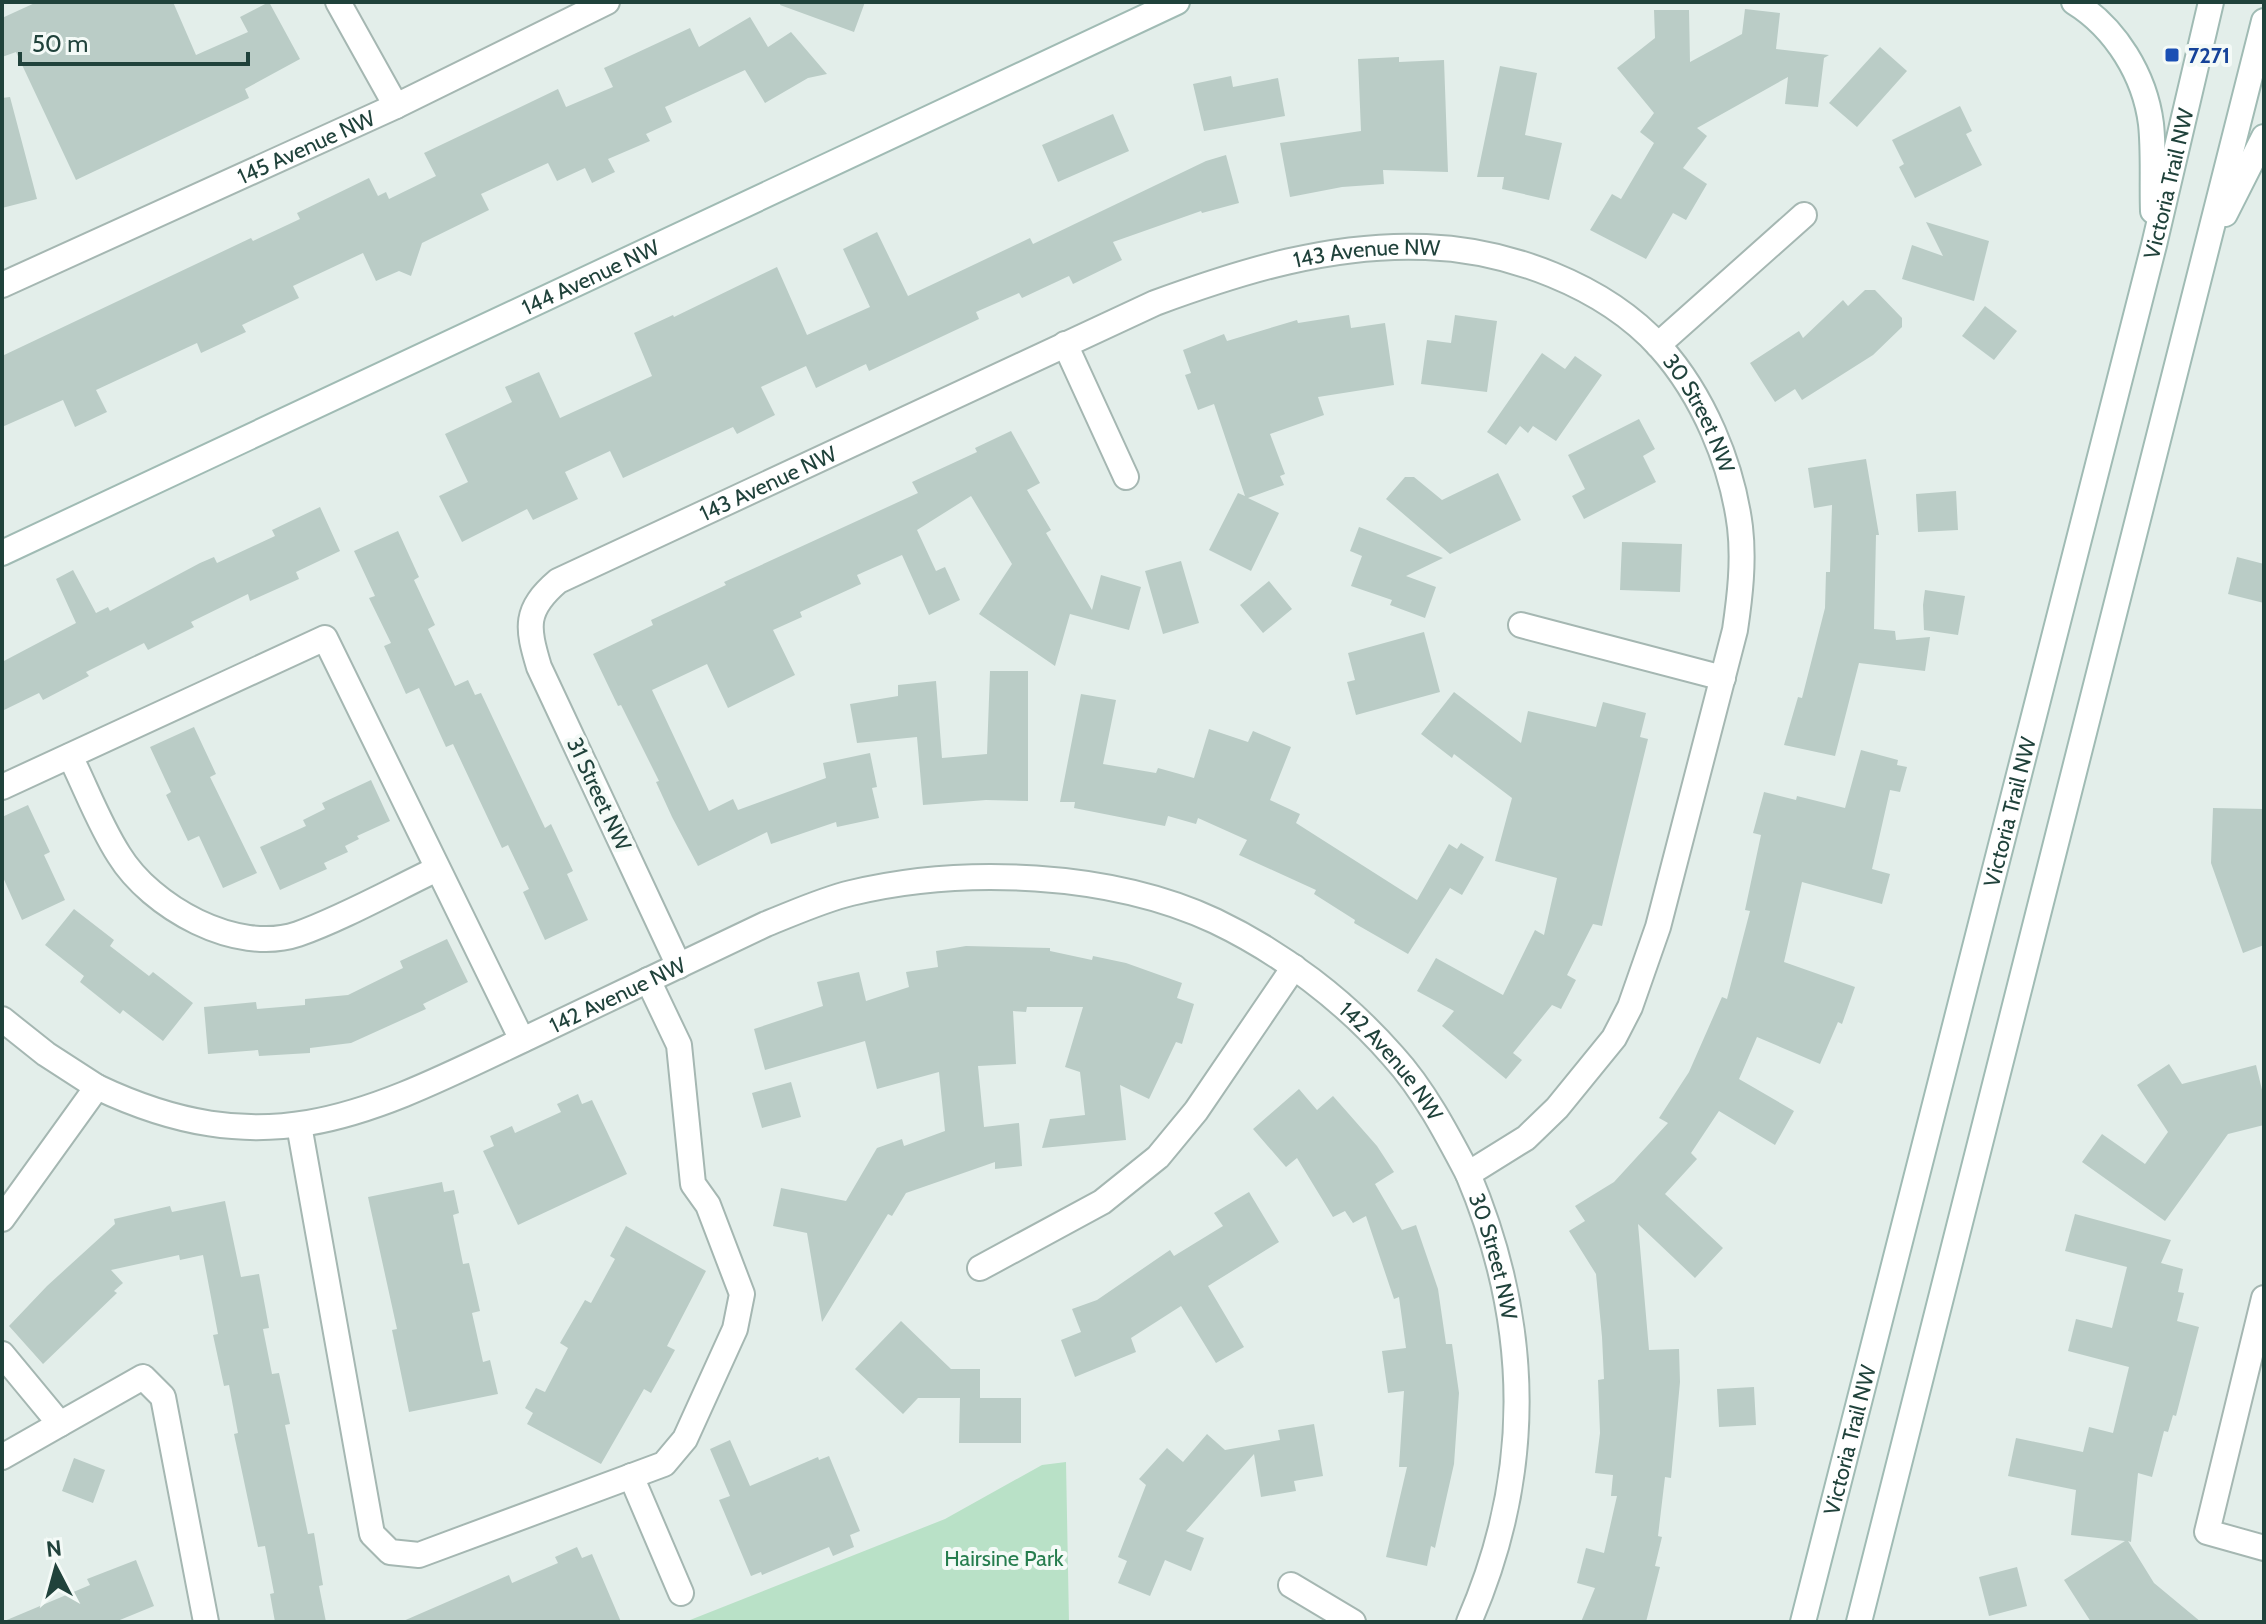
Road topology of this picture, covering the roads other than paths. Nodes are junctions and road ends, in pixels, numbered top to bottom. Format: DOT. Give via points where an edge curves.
graph roads {
  1 [pos="338,2"];
  2 [pos="607,2"];
  3 [pos="1177,2"];
  4 [pos="2074,2"];
  5 [pos="2211,2"];
  6 [pos="2264,21"];
  7 [pos="396,106"];
  8 [pos="2264,137"];
  9 [pos="1804,215"];
  10 [pos="2154,245"];
  11 [pos="2205,256"];
  12 [pos="2,285"];
  13 [pos="1065,344"];
  14 [pos="1658,345"];
  15 [pos="1126,477"];
  16 [pos="2,553"];
  17 [pos="530,618"];
  18 [pos="1521,625"];
  19 [pos="1723,678"];
  20 [pos="70,756"];
  21 [pos="2,787"];
  22 [pos="437,869"];
  23 [pos="679,966"];
  24 [pos="1294,967"];
  25 [pos="648,980"];
  26 [pos="2,1019"];
  27 [pos="522,1040"];
  28 [pos="97,1087"];
  29 [pos="299,1125"];
  30 [pos="1468,1174"];
  31 [pos="2,1219"];
  32 [pos="980,1268"];
  33 [pos="2264,1298"];
  34 [pos="2,1354"];
  35 [pos="60,1424"];
  36 [pos="2,1457"];
  37 [pos="631,1476"];
  38 [pos="2264,1548"];
  39 [pos="1291,1585"];
  40 [pos="681,1593"];
  41 [pos="206,1622"];
  42 [pos="1353,1622"];
  43 [pos="1469,1622"];
  44 [pos="1803,1622"];
  45 [pos="1859,1622"];
  1 -- 7 [label="street"];
  2 -- 7 [label="street, 145 Avenue NW"];
  3 -- 16 [label="street, 144 Avenue NW"];
  4 -- 10 [label="street" via="2119,43 2137,73 2151,123"];
  5 -- 10 [label="street, Victoria Trail NW"];
  6 -- 11 [label="street"];
  7 -- 12 [label="street, 145 Avenue NW"];
  8 -- 11 [label="street"];
  9 -- 14 [label="street, 30 Street NW"];
  10 -- 44 [label="street, Victoria Trail NW"];
  11 -- 45 [label="street"];
  13 -- 14 [label="street, 143 Avenue NW" via="1155,303 1258,269 1347,250 1426,247 1534,267 1601,300"];
  13 -- 15 [label="street"];
  13 -- 17 [label="street, 143 Avenue NW" via="558,581 537,600"];
  14 -- 19 [label="street, 30 Street NW" via="1709,425 1734,494 1740,529 1740,600"];
  17 -- 23 [label="street, 31 Street NW" via="539,667"];
  18 -- 19 [label="street"];
  19 -- 30 [label="street, 30 Street NW" via="1658,927 1630,1007 1614,1038 1557,1108 1526,1138"];
  20 -- 21 [label="street"];
  20 -- 22 [label="street" via="119,856 146,887 193,921 227,935 296,935"];
  20 -- 22 [label="street" via="325,638"];
  22 -- 27 [label="street"];
  23 -- 24 [label="street, 142 Avenue NW" via="766,924 848,894 935,878 980,876 1071,882 1177,907 1214,921"];
  23 -- 25 [label="street, 142 Avenue NW"];
  24 -- 30 [label="street, 142 Avenue NW" via="1395,1057"];
  24 -- 32 [label="street" via="1196,1111 1158,1157 1102,1202"];
  25 -- 27 [label="street, 142 Avenue NW"];
  25 -- 37 [label="street" via="679,1045 693,1184 708,1205 742,1294 735,1329 685,1439 664,1464"];
  26 -- 28 [label="street, 142 Avenue NW"];
  27 -- 29 [label="street, 142 Avenue NW" via="384,1103"];
  28 -- 29 [label="street, 142 Avenue NW" via="136,1105 211,1125"];
  28 -- 31 [label="street"];
  29 -- 37 [label="street" via="372,1534 390,1552 419,1555"];
  30 -- 43 [label="street, 30 Street NW" via="1500,1265 1518,1390 1510,1490 1485,1586"];
  33 -- 38 [label="street" via="2207,1532"];
  34 -- 35 [label="street"];
  35 -- 36 [label="street"];
  35 -- 41 [label="street" via="143,1377 163,1397"];
  37 -- 40 [label="street"];
  39 -- 42 [label="street"];
}
